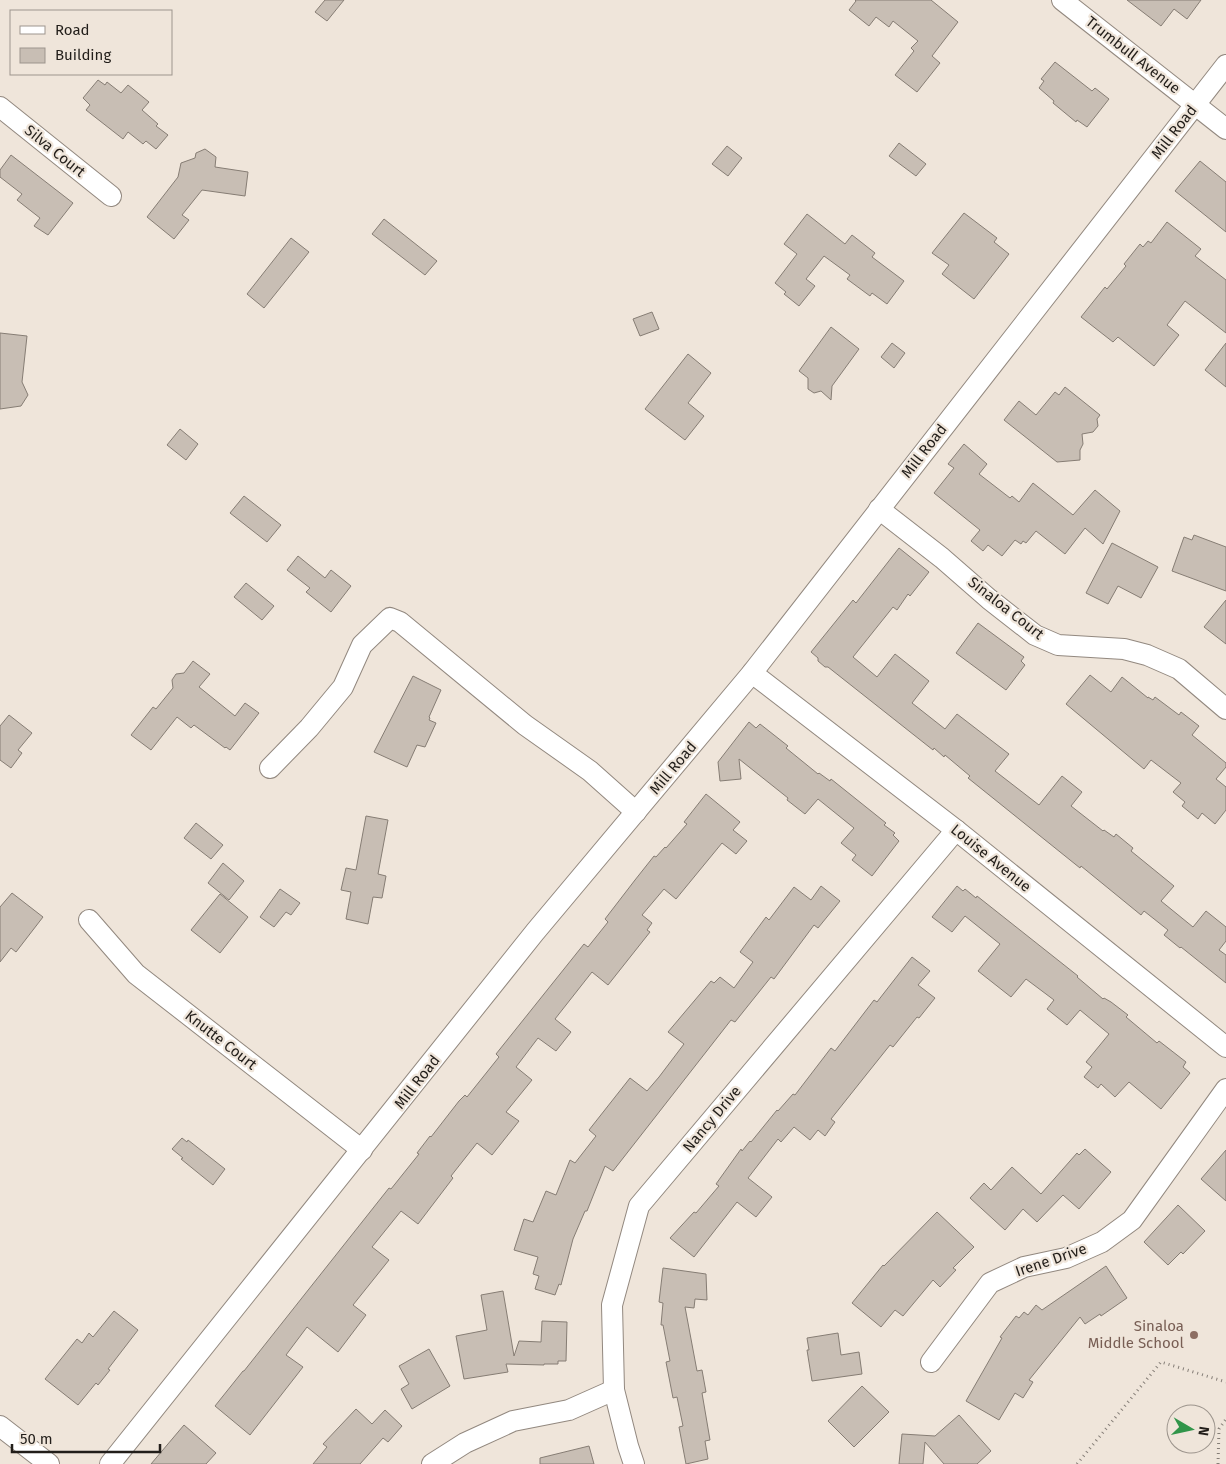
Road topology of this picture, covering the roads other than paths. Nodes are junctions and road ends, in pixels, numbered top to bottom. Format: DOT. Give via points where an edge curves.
graph roads {
  1 [pos="1062,0"];
  2 [pos="1226,65"];
  3 [pos="1195,104"];
  4 [pos="0,107"];
  5 [pos="1226,129"];
  6 [pos="111,196"];
  7 [pos="879,509"];
  8 [pos="752,673"];
  9 [pos="1226,709"];
  10 [pos="270,768"];
  11 [pos="636,812"];
  12 [pos="956,830"];
  13 [pos="89,920"];
  14 [pos="1226,1048"];
  15 [pos="1226,1089"];
  16 [pos="362,1150"];
  17 [pos="931,1362"];
  18 [pos="614,1390"];
  19 [pos="0,1426"];
  20 [pos="49,1464"];
  21 [pos="110,1464"];
  22 [pos="432,1464"];
  23 [pos="634,1464"];
  1 -- 3 [label="street, Trumbull Avenue"];
  2 -- 3 [label="street, Mill Road"];
  3 -- 5 [label="street, Trumbull Avenue"];
  3 -- 7 [label="street, Mill Road"];
  4 -- 6 [label="street, Silva Court"];
  7 -- 8 [label="street, Mill Road"];
  7 -- 9 [label="street, Sinaloa Court" via="1035,635 1058,645 1124,649 1148,655 1179,669"];
  8 -- 11 [label="street, Mill Road"];
  8 -- 12 [label="street, Louise Avenue"];
  10 -- 11 [label="street" via="343,687 362,644 390,618 400,622 524,725 590,771"];
  11 -- 16 [label="street, Mill Road" via="535,932"];
  12 -- 14 [label="street, Louise Avenue"];
  12 -- 18 [label="street, Nancy Drive" via="639,1206 612,1305"];
  13 -- 16 [label="street, Knutte Court" via="136,974"];
  15 -- 17 [label="street, Irene Drive" via="1132,1220 1102,1242 1066,1258 1024,1267 990,1283"];
  16 -- 21 [label="street, Mill Road"];
  18 -- 22 [label="street" via="569,1410 513,1421 465,1443"];
  18 -- 23 [label="street, Nancy Drive"];
  19 -- 20 [label="street"];
}
